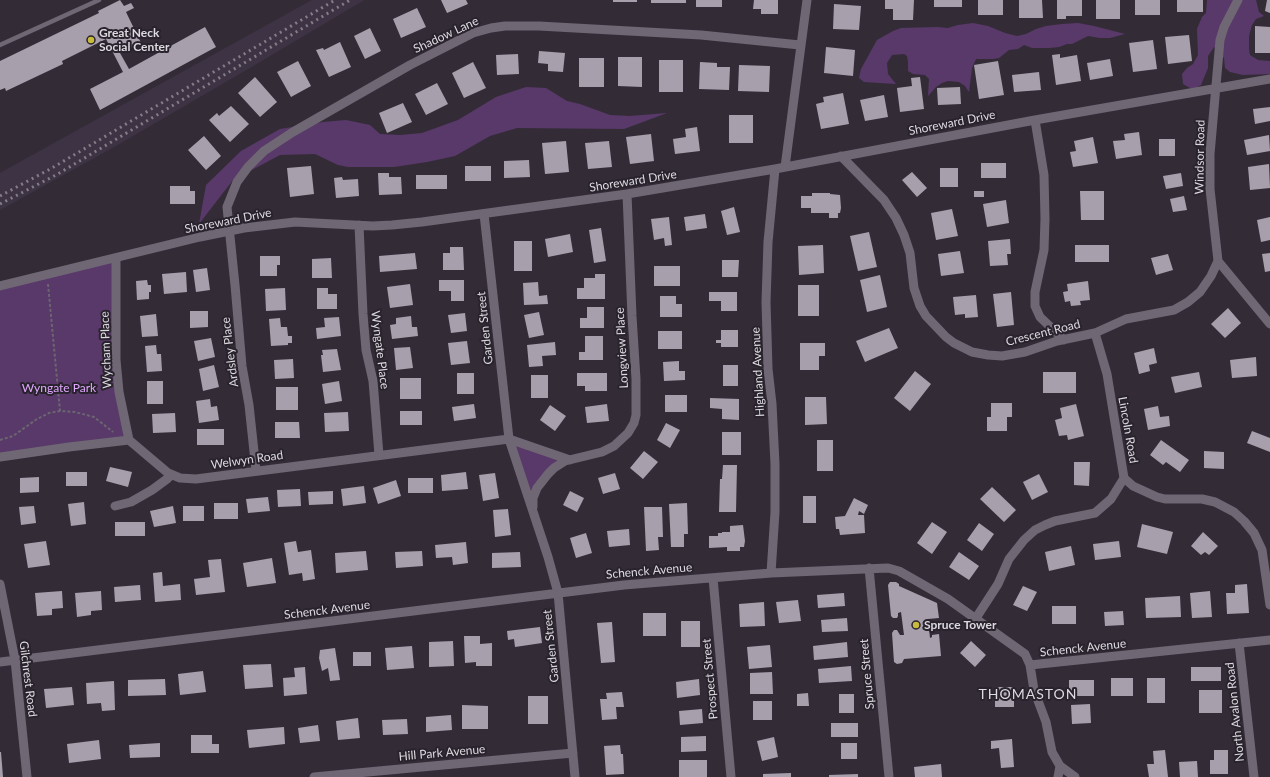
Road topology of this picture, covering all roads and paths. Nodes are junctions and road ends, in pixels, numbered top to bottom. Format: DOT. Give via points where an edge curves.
graph roads {
  1 [pos="99,0"];
  2 [pos="807,0"];
  3 [pos="1238,0"];
  4 [pos="0,45"];
  5 [pos="800,45"];
  6 [pos="1270,79"];
  7 [pos="1216,88"];
  8 [pos="1035,120"];
  9 [pos="841,156"];
  10 [pos="785,167"];
  11 [pos="775,169"];
  12 [pos="627,194"];
  13 [pos="484,214"];
  14 [pos="359,225"];
  15 [pos="229,231"];
  16 [pos="116,258"];
  17 [pos="1218,261"];
  18 [pos="47,274"];
  19 [pos="0,286"];
  20 [pos="1270,324"];
  21 [pos="1095,333"];
  22 [pos="1064,340"];
  23 [pos="60,411"];
  24 [pos="509,439"];
  25 [pos="0,440"];
  26 [pos="127,441"];
  27 [pos="379,455"];
  28 [pos="0,457"];
  29 [pos="570,460"];
  30 [pos="256,470"];
  31 [pos="171,475"];
  32 [pos="1124,478"];
  33 [pos="115,506"];
  34 [pos="534,517"];
  35 [pos="869,568"];
  36 [pos="770,573"];
  37 [pos="713,578"];
  38 [pos="0,584"];
  39 [pos="558,592"];
  40 [pos="1270,605"];
  41 [pos="976,618"];
  42 [pos="1270,640"];
  43 [pos="1239,644"];
  44 [pos="15,660"];
  45 [pos="0,662"];
  46 [pos="1030,665"];
  47 [pos="573,753"];
  48 [pos="1060,766"];
  49 [pos="27,777"];
  50 [pos="314,777"];
  51 [pos="575,777"];
  52 [pos="731,777"];
  53 [pos="888,777"];
  54 [pos="1058,777"];
  55 [pos="1075,777"];
  56 [pos="1254,777"];
  1 -- 4 [label="lane"];
  2 -- 5 [label="street"];
  3 -- 7 [label="street, Windsor Road" via="1220,40"];
  5 -- 10 [label="street"];
  5 -- 15 [label="street, Shadow Lane" via="701,35 539,26 505,26 472,34 410,65 264,151 248,167 231,194 226,207"];
  6 -- 7 [label="street, Shoreward Drive"];
  7 -- 8 [label="street, Shoreward Drive"];
  7 -- 17 [label="street, Windsor Road" via="1210,154 1210,189"];
  8 -- 9 [label="street, Shoreward Drive"];
  8 -- 22 [label="street" via="1044,175 1045,219 1044,250 1035,292 1035,306 1040,317"];
  9 -- 10 [label="street, Shoreward Drive"];
  9 -- 22 [label="street, Crescent Road" via="881,196 892,211 910,253 914,288 920,306 946,337 972,352 1002,356"];
  10 -- 11 [label="street, Shoreward Drive"];
  11 -- 12 [label="street, Shoreward Drive"];
  11 -- 36 [label="street, Highland Avenue" via="768,242 766,302 775,464"];
  12 -- 13 [label="street, Shoreward Drive"];
  12 -- 29 [label="street, Longview Place" via="636,415 628,433 614,446 602,452"];
  13 -- 14 [label="street, Shoreward Drive" via="382,226"];
  13 -- 24 [label="street, Garden Street"];
  14 -- 15 [label="street, Shoreward Drive" via="295,222"];
  14 -- 27 [label="street, Wyngate Place" via="366,350 373,381"];
  15 -- 16 [label="street, Shoreward Drive"];
  15 -- 30 [label="street, Ardsley Place" via="242,366"];
  16 -- 18 [label="street, Shoreward Drive"];
  16 -- 26 [label="street, Wycham Place" via="116,360"];
  17 -- 20 [label="street"];
  17 -- 21 [label="street, Crescent Road" via="1200,292 1182,306 1167,312 1126,319"];
  18 -- 19 [label="street, Shoreward Drive"];
  18 -- 23 [label="path"];
  21 -- 22 [label="street, Crescent Road"];
  21 -- 32 [label="street, Lincoln Road" via="1107,374"];
  23 -- 25 [label="path" via="49,413 14,436"];
  23 -- 26 [label="path" via="94,417"];
  24 -- 27 [label="street, Welwyn Road"];
  24 -- 29 [label="street"];
  24 -- 34 [label="street, Garden Street"];
  26 -- 28 [label="street" via="69,446"];
  26 -- 31 [label="street, Welwyn Road"];
  27 -- 30 [label="street, Welwyn Road"];
  29 -- 34 [label="street, Garden Street" via="554,468 540,483 533,498"];
  30 -- 31 [label="street, Welwyn Road" via="196,479"];
  31 -- 33 [label="street" via="131,502"];
  32 -- 40 [label="street, Lincoln Road" via="1133,486 1157,497 1202,499 1215,502 1234,512 1254,533 1262,550"];
  32 -- 41 [label="street" via="1111,499 1095,513 1045,524 1024,540 1009,559 998,584"];
  34 -- 39 [label="street, Garden Street"];
  35 -- 36 [label="street, Schenck Avenue"];
  35 -- 41 [label="street, Schenck Avenue" via="899,571"];
  35 -- 53 [label="street, Spruce Street"];
  36 -- 37 [label="street, Schenck Avenue"];
  37 -- 39 [label="street, Schenck Avenue"];
  37 -- 52 [label="street, Prospect Street"];
  38 -- 44 [label="street, Gilchrest Road"];
  39 -- 44 [label="street, Schenck Avenue"];
  39 -- 47 [label="street, Garden Street"];
  41 -- 46 [label="street, Schenck Avenue" via="1022,651"];
  42 -- 43 [label="street, Schenck Avenue"];
  43 -- 46 [label="street, Schenck Avenue"];
  43 -- 56 [label="street, North Avalon Road"];
  44 -- 45 [label="street, Schenck Avenue"];
  44 -- 49 [label="street, Gilchrest Road"];
  46 -- 48 [label="street" via="1034,690 1046,722 1053,754"];
  47 -- 50 [label="street, Hill Park Avenue"];
  47 -- 51 [label="street, Garden Street"];
  48 -- 54 [label="street"];
  48 -- 55 [label="street"];
}
